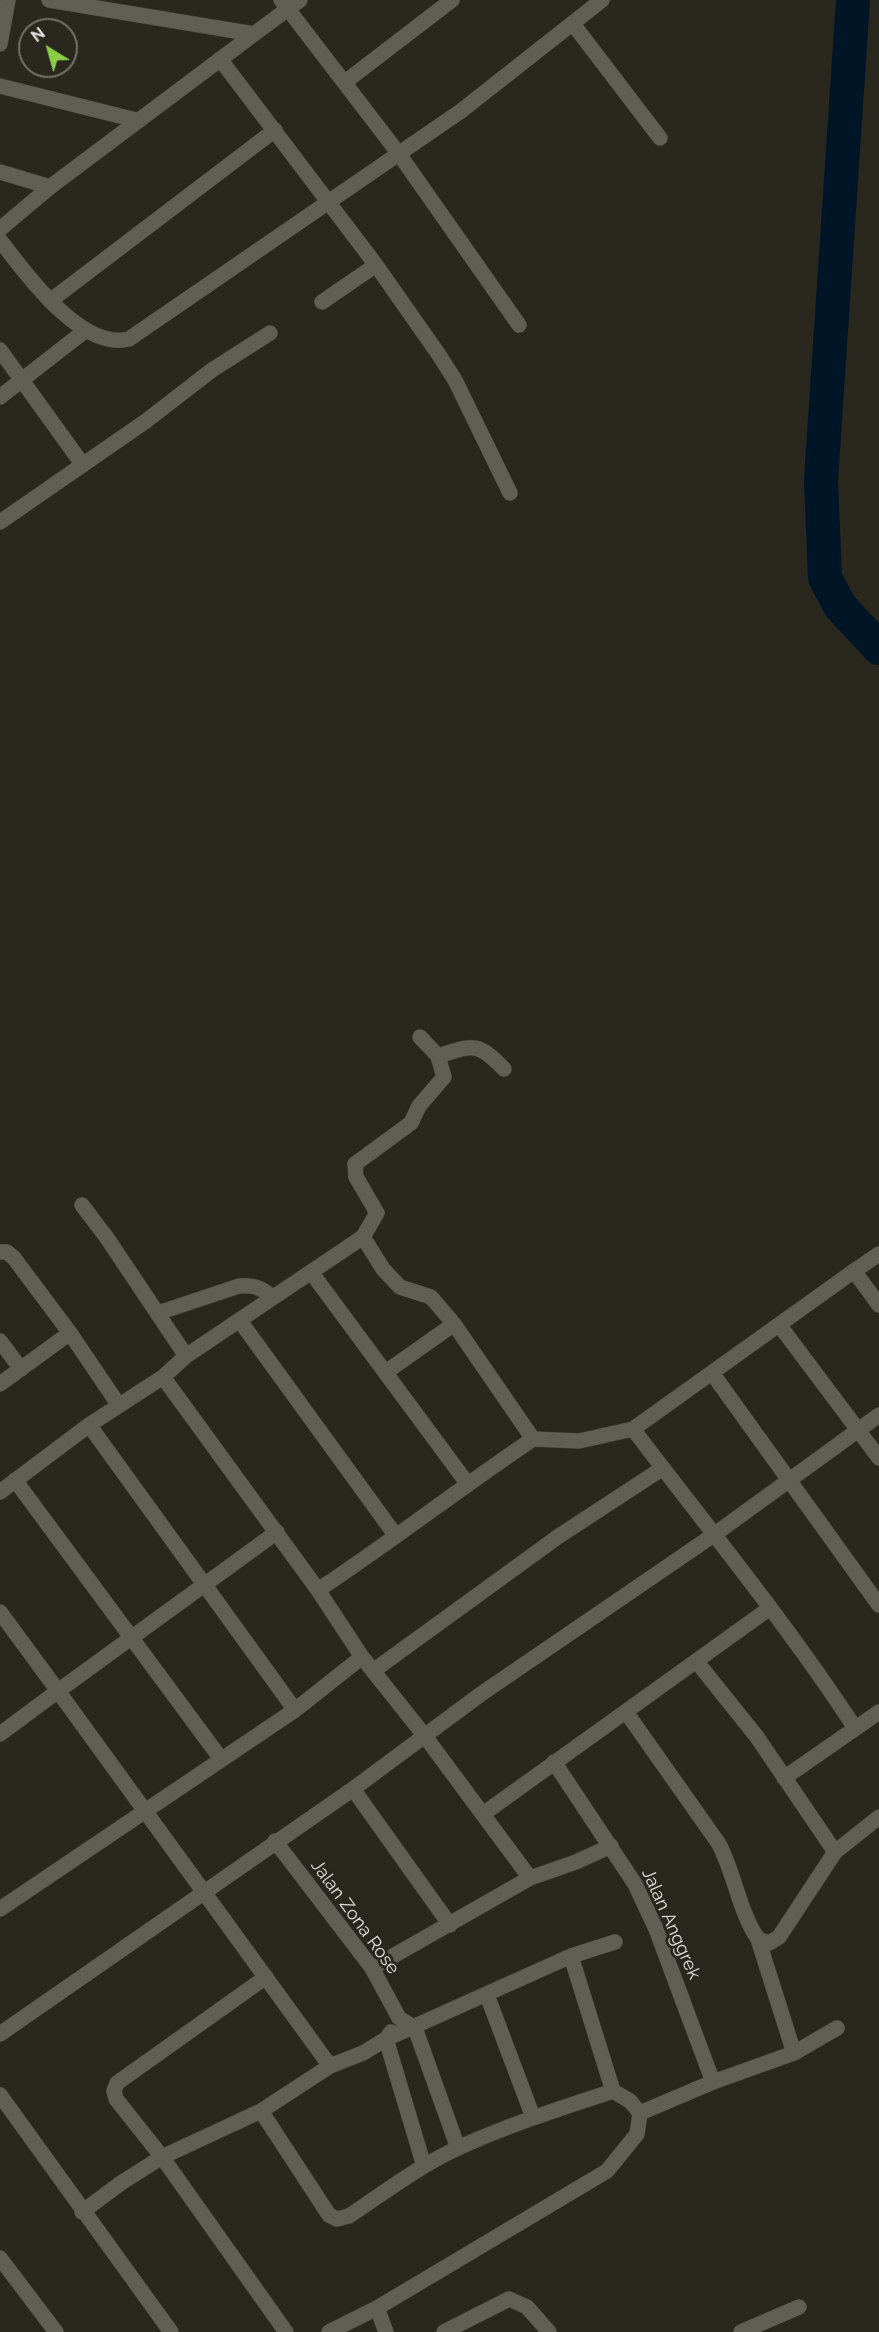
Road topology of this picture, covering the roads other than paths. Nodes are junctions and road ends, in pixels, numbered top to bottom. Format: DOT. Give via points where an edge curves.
graph roads {
  1 [pos="8,0"];
  2 [pos="49,0"];
  3 [pos="452,0"];
  4 [pos="602,0"];
  5 [pos="290,3"];
  6 [pos="573,24"];
  7 [pos="254,34"];
  8 [pos="0,44"];
  9 [pos="220,59"];
  10 [pos="345,82"];
  11 [pos="0,86"];
  12 [pos="136,120"];
  13 [pos="275,130"];
  14 [pos="660,138"];
  15 [pos="399,154"];
  16 [pos="0,172"];
  17 [pos="50,187"];
  18 [pos="328,204"];
  19 [pos="0,229"];
  20 [pos="0,240"];
  21 [pos="376,265"];
  22 [pos="50,301"];
  23 [pos="322,302"];
  24 [pos="519,325"];
  25 [pos="86,330"];
  26 [pos="270,333"];
  27 [pos="0,350"];
  28 [pos="22,380"];
  29 [pos="0,397"];
  30 [pos="83,465"];
  31 [pos="510,494"];
  32 [pos="0,522"];
  33 [pos="420,1037"];
  34 [pos="438,1056"];
  35 [pos="504,1069"];
  36 [pos="82,1205"];
  37 [pos="363,1237"];
  38 [pos="0,1252"];
  39 [pos="879,1254"];
  40 [pos="854,1271"];
  41 [pos="311,1272"];
  42 [pos="272,1297"];
  43 [pos="879,1305"];
  44 [pos="158,1313"];
  45 [pos="240,1321"];
  46 [pos="454,1324"];
  47 [pos="780,1326"];
  48 [pos="70,1333"];
  49 [pos="0,1341"];
  50 [pos="186,1356"];
  51 [pos="21,1369"];
  52 [pos="386,1372"];
  53 [pos="712,1373"];
  54 [pos="163,1377"];
  55 [pos="0,1384"];
  56 [pos="118,1404"];
  57 [pos="879,1415"];
  58 [pos="89,1425"];
  59 [pos="633,1429"];
  60 [pos="859,1430"];
  61 [pos="532,1439"];
  62 [pos="879,1458"];
  63 [pos="663,1468"];
  64 [pos="15,1480"];
  65 [pos="788,1480"];
  66 [pos="466,1483"];
  67 [pos="0,1492"];
  68 [pos="277,1532"];
  69 [pos="715,1534"];
  70 [pos="396,1536"];
  71 [pos="205,1586"];
  72 [pos="318,1590"];
  73 [pos="879,1605"];
  74 [pos="770,1608"];
  75 [pos="0,1612"];
  76 [pos="132,1637"];
  77 [pos="362,1657"];
  78 [pos="697,1662"];
  79 [pos="373,1671"];
  80 [pos="57,1691"];
  81 [pos="295,1710"];
  82 [pos="626,1712"];
  83 [pos="879,1712"];
  84 [pos="855,1728"];
  85 [pos="0,1734"];
  86 [pos="424,1735"];
  87 [pos="220,1759"];
  88 [pos="554,1762"];
  89 [pos="784,1778"];
  90 [pos="352,1789"];
  91 [pos="145,1812"];
  92 [pos="483,1815"];
  93 [pos="879,1817"];
  94 [pos="275,1841"];
  95 [pos="611,1846"];
  96 [pos="835,1852"];
  97 [pos="530,1878"];
  98 [pos="204,1891"];
  99 [pos="0,1909"];
  100 [pos="450,1925"];
  101 [pos="758,1940"];
  102 [pos="615,1942"];
  103 [pos="571,1956"];
  104 [pos="372,1968"];
  105 [pos="266,1977"];
  106 [pos="487,1995"];
  107 [pos="399,2018"];
  108 [pos="415,2028"];
  109 [pos="837,2028"];
  110 [pos="0,2034"];
  111 [pos="386,2039"];
  112 [pos="794,2053"];
  113 [pos="330,2066"];
  114 [pos="713,2082"];
  115 [pos="613,2091"];
  116 [pos="0,2095"];
  117 [pos="261,2111"];
  118 [pos="640,2113"];
  119 [pos="533,2117"];
  120 [pos="458,2148"];
  121 [pos="162,2157"];
  122 [pos="424,2166"];
  123 [pos="82,2212"];
  124 [pos="0,2258"];
  125 [pos="799,2307"];
  126 [pos="377,2308"];
  127 [pos="56,2332"];
  128 [pos="171,2332"];
  129 [pos="286,2332"];
  130 [pos="329,2332"];
  131 [pos="386,2332"];
  132 [pos="444,2332"];
  133 [pos="549,2332"];
  134 [pos="741,2332"];
  1 -- 8 [label="street"];
  2 -- 7 [label="street"];
  3 -- 10 [label="street"];
  4 -- 6 [label="street"];
  5 -- 7 [label="street"];
  5 -- 10 [label="street"];
  6 -- 14 [label="street"];
  6 -- 15 [label="street"];
  7 -- 9 [label="street"];
  9 -- 12 [label="street"];
  9 -- 13 [label="street"];
  10 -- 15 [label="street"];
  11 -- 12 [label="street"];
  12 -- 17 [label="street"];
  13 -- 18 [label="street"];
  13 -- 22 [label="street"];
  15 -- 18 [label="street"];
  15 -- 24 [label="street"];
  16 -- 17 [label="street"];
  17 -- 19 [label="street"];
  18 -- 21 [label="street"];
  18 -- 25 [label="street" via="129,339 112,342"];
  20 -- 22 [label="street"];
  21 -- 23 [label="street"];
  21 -- 31 [label="street" via="455,380"];
  22 -- 25 [label="street"];
  25 -- 28 [label="street"];
  26 -- 30 [label="street" via="212,369"];
  27 -- 28 [label="street"];
  28 -- 29 [label="street"];
  28 -- 30 [label="street"];
  30 -- 32 [label="street"];
  33 -- 34 [label="street"];
  34 -- 35 [label="street" via="468,1047 486,1050"];
  34 -- 37 [label="street" via="444,1077 419,1106 414,1120 355,1164 356,1177 377,1213"];
  36 -- 44 [label="street"];
  37 -- 41 [label="street"];
  37 -- 46 [label="street" via="389,1277 400,1287 431,1297"];
  38 -- 48 [label="street" via="14,1258"];
  39 -- 40 [label="street"];
  40 -- 43 [label="street"];
  40 -- 47 [label="street"];
  41 -- 42 [label="street"];
  41 -- 52 [label="street"];
  42 -- 44 [label="street" via="263,1288 239,1286"];
  42 -- 45 [label="street"];
  44 -- 50 [label="street"];
  45 -- 50 [label="street"];
  45 -- 70 [label="street"];
  46 -- 52 [label="street"];
  46 -- 61 [label="street"];
  47 -- 53 [label="street"];
  47 -- 60 [label="street"];
  48 -- 51 [label="street"];
  48 -- 56 [label="street"];
  49 -- 51 [label="street"];
  50 -- 54 [label="street"];
  51 -- 55 [label="street"];
  52 -- 66 [label="street"];
  53 -- 59 [label="street"];
  53 -- 65 [label="street"];
  54 -- 56 [label="street"];
  54 -- 68 [label="street"];
  56 -- 58 [label="street"];
  57 -- 60 [label="street"];
  58 -- 64 [label="street"];
  58 -- 71 [label="street"];
  59 -- 61 [label="street" via="579,1441"];
  59 -- 63 [label="street"];
  60 -- 62 [label="street"];
  60 -- 65 [label="street"];
  61 -- 66 [label="street"];
  63 -- 69 [label="street"];
  63 -- 79 [label="street" via="559,1536"];
  64 -- 67 [label="street"];
  64 -- 76 [label="street"];
  65 -- 69 [label="street"];
  65 -- 73 [label="street"];
  66 -- 70 [label="street"];
  68 -- 71 [label="street"];
  68 -- 72 [label="street"];
  69 -- 74 [label="street"];
  69 -- 86 [label="street"];
  70 -- 72 [label="street"];
  71 -- 76 [label="street"];
  71 -- 81 [label="street"];
  72 -- 77 [label="street"];
  74 -- 78 [label="street"];
  74 -- 84 [label="street"];
  75 -- 80 [label="street"];
  76 -- 80 [label="street"];
  76 -- 87 [label="street"];
  77 -- 79 [label="street"];
  77 -- 81 [label="street"];
  78 -- 82 [label="street"];
  78 -- 89 [label="street"];
  79 -- 86 [label="street"];
  80 -- 85 [label="street"];
  80 -- 91 [label="street"];
  81 -- 87 [label="street"];
  82 -- 88 [label="street"];
  82 -- 101 [label="street" via="719,1844 730,1865 748,1926"];
  83 -- 84 [label="street"];
  84 -- 89 [label="street"];
  86 -- 90 [label="street"];
  86 -- 92 [label="street"];
  87 -- 91 [label="street"];
  88 -- 92 [label="street"];
  88 -- 95 [label="street, Jalan Anggrek"];
  89 -- 96 [label="street"];
  90 -- 94 [label="street"];
  90 -- 100 [label="street"];
  91 -- 98 [label="street"];
  91 -- 99 [label="street"];
  92 -- 97 [label="street"];
  93 -- 96 [label="street"];
  94 -- 98 [label="street"];
  94 -- 104 [label="street, Jalan Zona Rose"];
  95 -- 97 [label="street"];
  95 -- 114 [label="street, Jalan Anggrek" via="656,1929"];
  96 -- 101 [label="street" via="779,1937 769,1943"];
  97 -- 100 [label="street"];
  98 -- 105 [label="street"];
  98 -- 110 [label="street"];
  100 -- 104 [label="street"];
  101 -- 112 [label="street"];
  102 -- 103 [label="street"];
  103 -- 106 [label="street"];
  103 -- 115 [label="street"];
  104 -- 107 [label="street, Jalan Zona Rose"];
  105 -- 113 [label="street"];
  105 -- 121 [label="street" via="117,2084 116,2099"];
  106 -- 108 [label="street"];
  106 -- 119 [label="street"];
  107 -- 108 [label="street, Jalan Zona Rose"];
  107 -- 111 [label="street"];
  108 -- 111 [label="street"];
  108 -- 120 [label="street"];
  109 -- 112 [label="street"];
  111 -- 113 [label="street"];
  111 -- 122 [label="street"];
  112 -- 114 [label="street"];
  113 -- 117 [label="street"];
  114 -- 118 [label="street"];
  115 -- 118 [label="street"];
  115 -- 119 [label="street"];
  116 -- 123 [label="street"];
  117 -- 121 [label="street"];
  117 -- 122 [label="street" via="330,2215 337,2219 349,2216"];
  118 -- 126 [label="street" via="638,2134 607,2171"];
  119 -- 120 [label="street"];
  120 -- 122 [label="street"];
  121 -- 123 [label="street"];
  121 -- 129 [label="street"];
  123 -- 128 [label="street"];
  124 -- 127 [label="street"];
  125 -- 134 [label="street"];
  126 -- 130 [label="street"];
  126 -- 131 [label="street"];
  132 -- 133 [label="street" via="509,2299 526,2307"];
}
